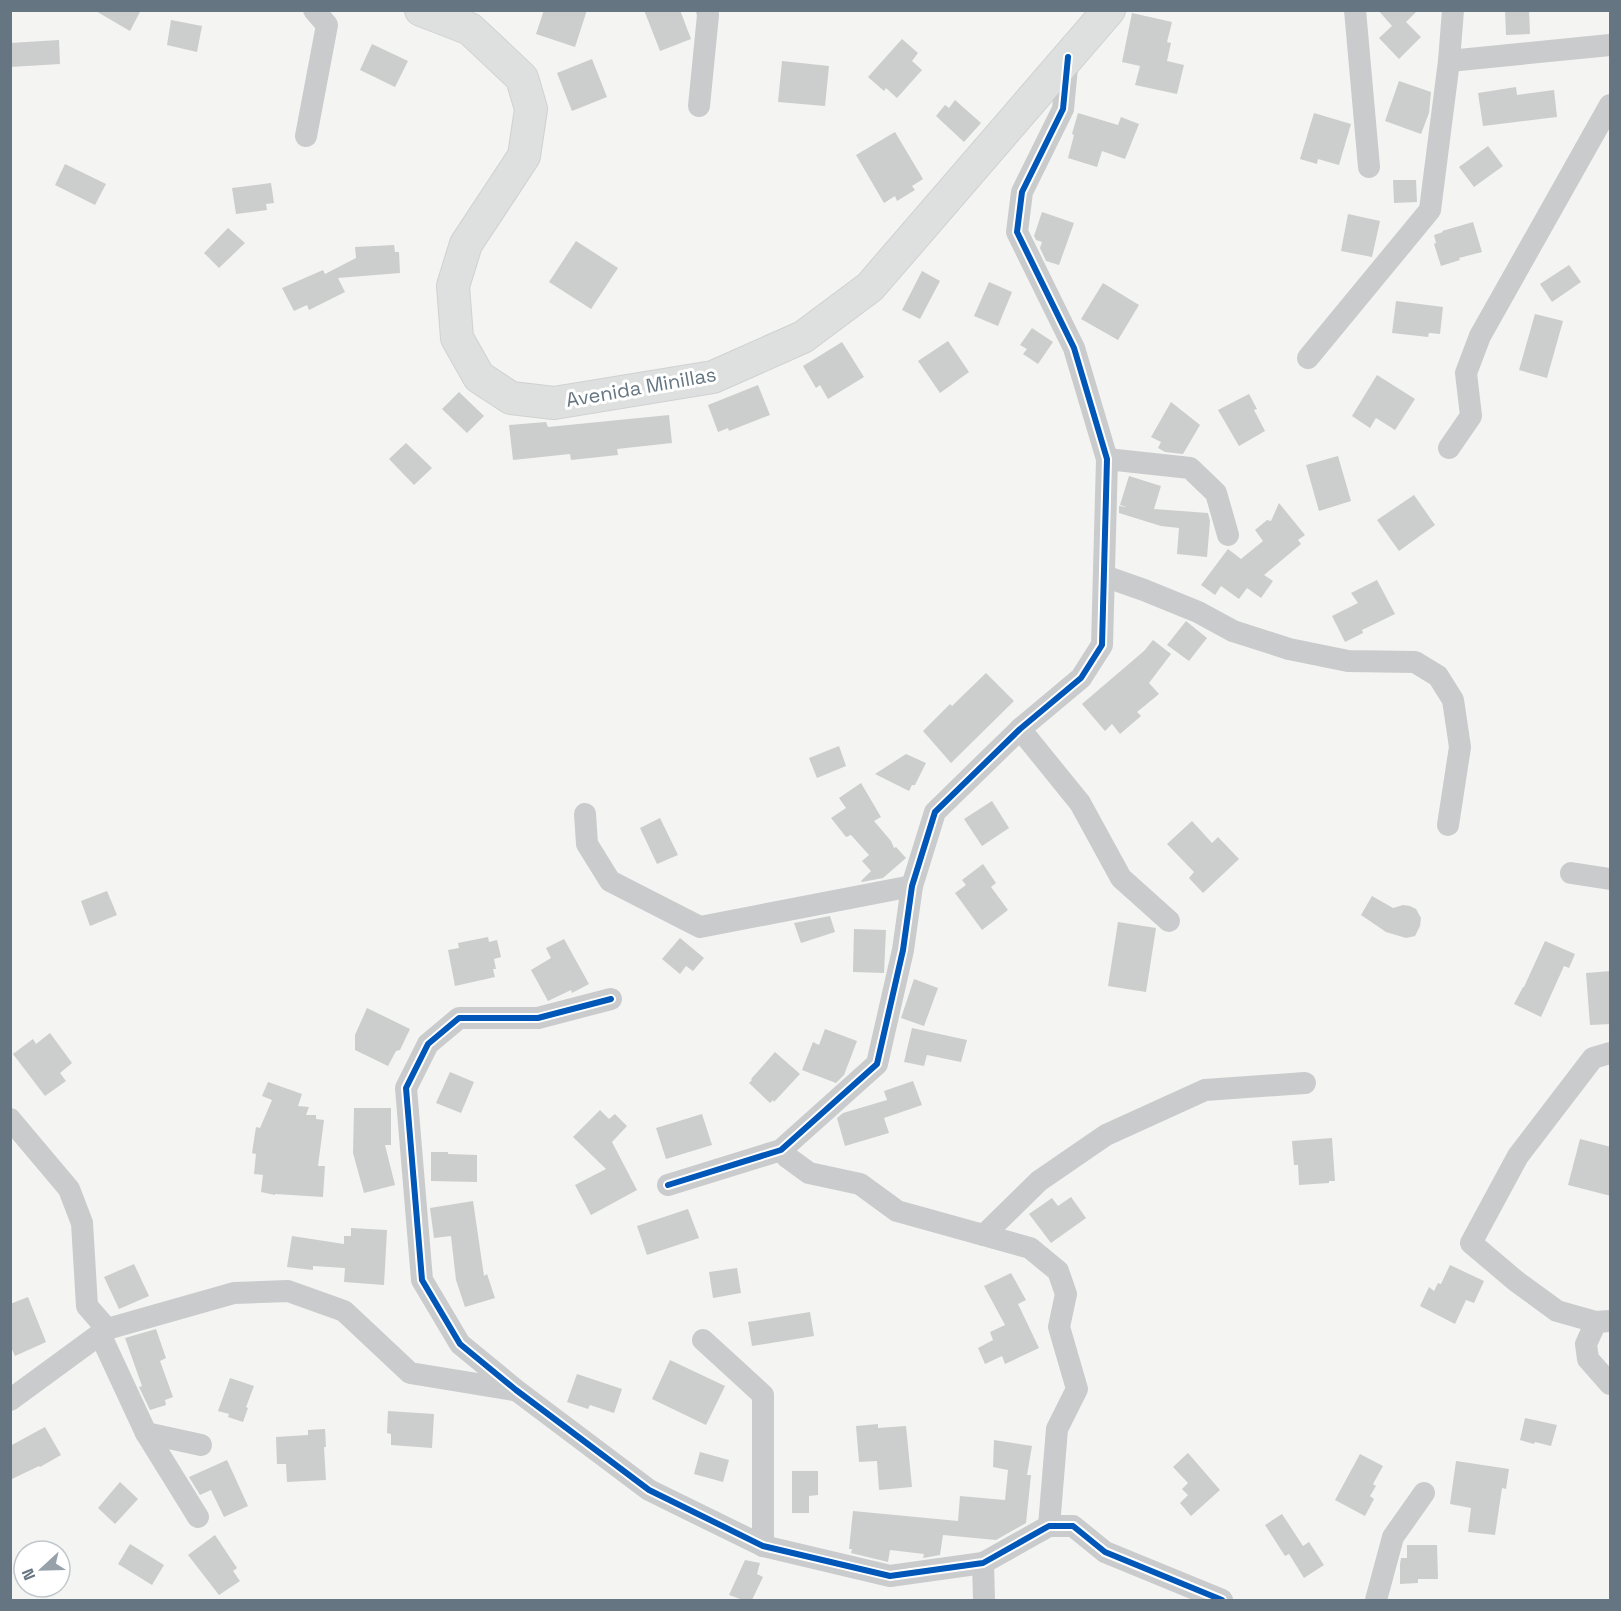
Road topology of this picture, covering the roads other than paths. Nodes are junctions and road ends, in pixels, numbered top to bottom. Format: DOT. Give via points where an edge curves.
graph roads {
  1 [pos="314,10"];
  2 [pos="421,10"];
  3 [pos="707,10"];
  4 [pos="1109,10"];
  5 [pos="1355,10"];
  6 [pos="1453,10"];
  7 [pos="1611,45"];
  8 [pos="1068,57"];
  9 [pos="1449,61"];
  10 [pos="1611,105"];
  11 [pos="699,106"];
  12 [pos="306,136"];
  13 [pos="1369,167"];
  14 [pos="1308,358"];
  15 [pos="1449,448"];
  16 [pos="1107,459"];
  17 [pos="1228,535"];
  18 [pos="1104,576"];
  19 [pos="1020,729"];
  20 [pos="585,814"];
  21 [pos="1448,825"];
  22 [pos="1571,873"];
  23 [pos="1611,879"];
  24 [pos="912,886"];
  25 [pos="1169,921"];
  26 [pos="611,999"];
  27 [pos="1611,1053"];
  28 [pos="1305,1083"];
  29 [pos="10,1119"];
  30 [pos="782,1150"];
  31 [pos="668,1185"];
  32 [pos="984,1234"];
  33 [pos="1603,1321"];
  34 [pos="104,1332"];
  35 [pos="703,1340"];
  36 [pos="1611,1384"];
  37 [pos="516,1390"];
  38 [pos="10,1400"];
  39 [pos="146,1433"];
  40 [pos="201,1445"];
  41 [pos="1424,1492"];
  42 [pos="198,1517"];
  43 [pos="1049,1526"];
  44 [pos="763,1546"];
  45 [pos="983,1563"];
  46 [pos="984,1600"];
  47 [pos="1222,1600"];
  48 [pos="1376,1600"];
  1 -- 12 [label="street" via="327,25"];
  2 -- 8 [label="street, Avenida Minillas" via="471,29 522,78 531,109 524,156 466,244 453,286 457,338 479,377 511,398 554,403 713,377 803,337 870,287"];
  3 -- 11 [label="street"];
  4 -- 8 [label="street, Avenida Minillas"];
  5 -- 13 [label="street"];
  6 -- 9 [label="street"];
  7 -- 9 [label="street"];
  8 -- 16 [label="street" via="1063,109 1022,192 1017,232 1074,348"];
  9 -- 14 [label="street" via="1430,210"];
  10 -- 15 [label="street" via="1480,336 1466,373 1471,416"];
  16 -- 17 [label="street" via="1190,468 1216,493"];
  16 -- 18 [label="street"];
  18 -- 19 [label="street" via="1102,645 1081,678"];
  18 -- 21 [label="street" via="1198,612 1233,631 1289,649 1348,661 1415,662 1438,676 1453,700 1460,747"];
  19 -- 24 [label="street" via="935,812"];
  19 -- 25 [label="street" via="1080,803 1121,878"];
  20 -- 24 [label="street" via="587,844 610,881 700,927"];
  22 -- 23 [label="street"];
  24 -- 30 [label="street" via="903,950 877,1064"];
  26 -- 37 [label="street" via="538,1018 459,1018 428,1044 406,1088 422,1280 460,1344"];
  27 -- 33 [label="street" via="1593,1058 1518,1156 1471,1244 1557,1311"];
  28 -- 32 [label="street" via="1205,1090 1106,1135 1039,1181"];
  29 -- 34 [label="street" via="69,1189 82,1223 87,1306"];
  30 -- 31 [label="street"];
  30 -- 32 [label="street" via="809,1173 860,1184 897,1210"];
  32 -- 43 [label="street" via="1030,1248 1058,1270 1066,1294 1059,1327 1077,1389 1057,1429"];
  33 -- 36 [label="street" via="1586,1344 1588,1359"];
  34 -- 37 [label="street" via="234,1293 288,1292 344,1311 410,1373"];
  34 -- 38 [label="street"];
  34 -- 39 [label="street"];
  35 -- 44 [label="street" via="763,1395"];
  37 -- 44 [label="street" via="650,1490"];
  39 -- 40 [label="street"];
  39 -- 42 [label="street"];
  41 -- 48 [label="street" via="1393,1537"];
  43 -- 45 [label="street"];
  43 -- 47 [label="street" via="1073,1526 1105,1552"];
  44 -- 45 [label="street" via="890,1576"];
  45 -- 46 [label="street"];
}
